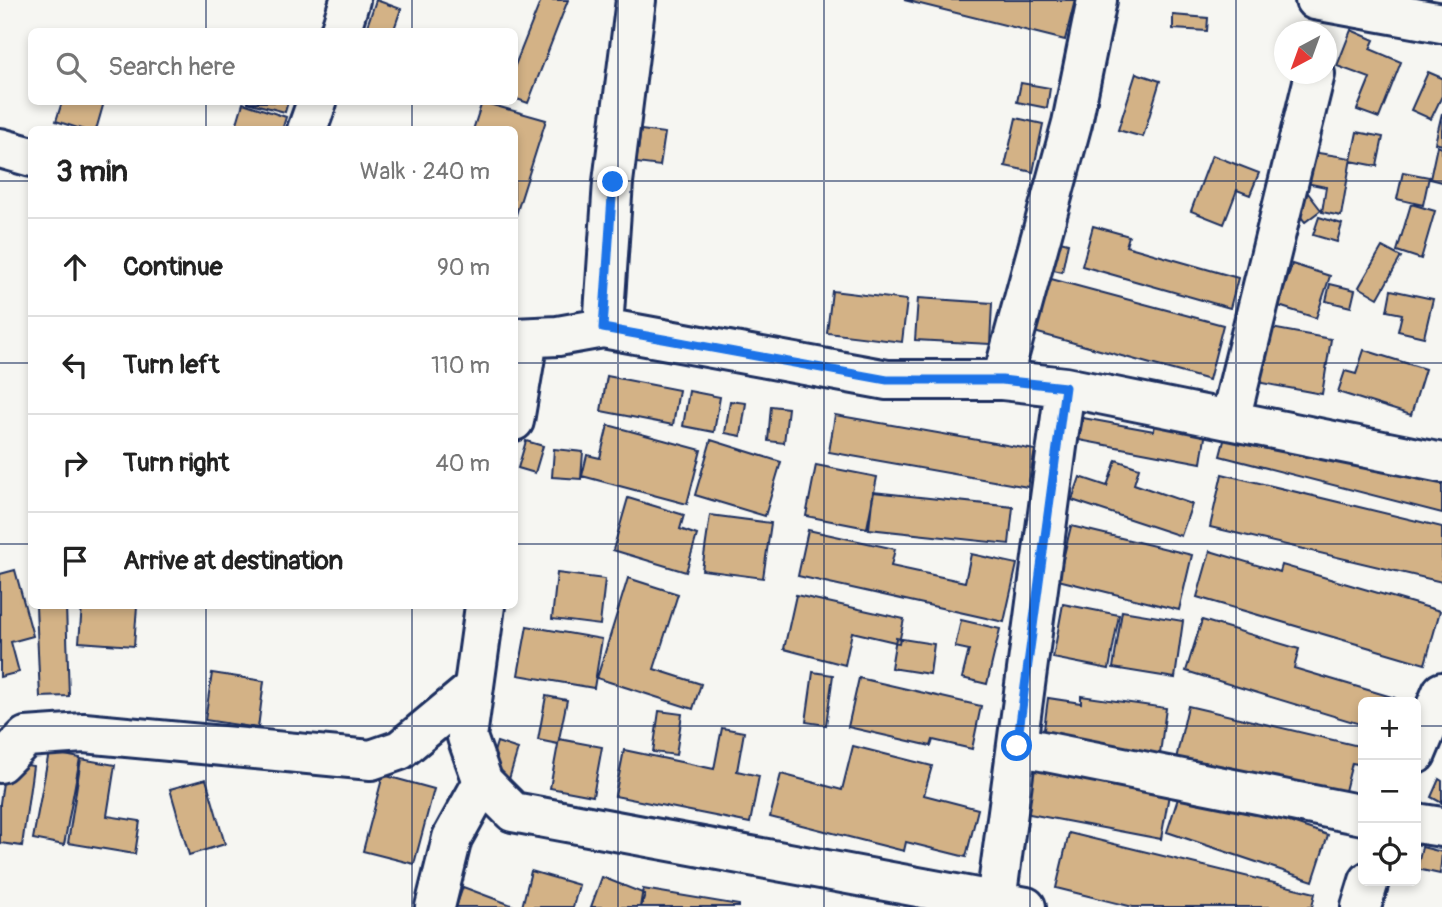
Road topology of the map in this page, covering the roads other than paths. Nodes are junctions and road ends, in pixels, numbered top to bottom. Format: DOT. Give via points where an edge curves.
graph roads {
  1 [pos="350,0"];
  2 [pos="636,0"];
  3 [pos="1097,0"];
  4 [pos="1323,9"];
  5 [pos="1442,23"];
  6 [pos="341,28"];
  7 [pos="1313,84"];
  8 [pos="316,105"];
  9 [pos="308,126"];
  10 [pos="0,148"];
  11 [pos="28,156"];
  12 [pos="603,328"];
  13 [pos="521,338"];
  14 [pos="518,374"];
  15 [pos="1002,380"];
  16 [pos="1065,387"];
  17 [pos="1230,420"];
  18 [pos="1442,463"];
  19 [pos="485,609"];
  20 [pos="471,691"];
  21 [pos="1442,692"];
  22 [pos="1421,742"];
  23 [pos="1017,746"];
  24 [pos="0,763"];
  25 [pos="483,782"];
  26 [pos="1358,814"];
  27 [pos="1421,824"];
  28 [pos="1442,827"];
  29 [pos="1367,886"];
  30 [pos="1011,904"];
  31 [pos="435,907"];
  32 [pos="1361,907"];
  1 -- 6 [label="street"];
  2 -- 12 [label="street" via="613,182"];
  3 -- 15 [label="street" via="1072,123"];
  4 -- 5 [label="street"];
  7 -- 17 [label="street"];
  8 -- 9 [label="street"];
  10 -- 11 [label="street"];
  12 -- 13 [label="street"];
  12 -- 15 [label="street" via="887,380"];
  13 -- 14 [label="street"];
  15 -- 16 [label="street"];
  16 -- 17 [label="street"];
  16 -- 23 [label="street"];
  17 -- 18 [label="street"];
  19 -- 20 [label="street"];
  20 -- 24 [label="street" via="400,750 371,760 84,733 26,737"];
  20 -- 25 [label="street" via="467,737"];
  21 -- 22 [label="street"];
  23 -- 26 [label="street"];
  23 -- 30 [label="street"];
  25 -- 30 [label="street" via="513,812"];
  25 -- 31 [label="street" via="452,838"];
  27 -- 28 [label="street"];
  29 -- 32 [label="street"];
}
